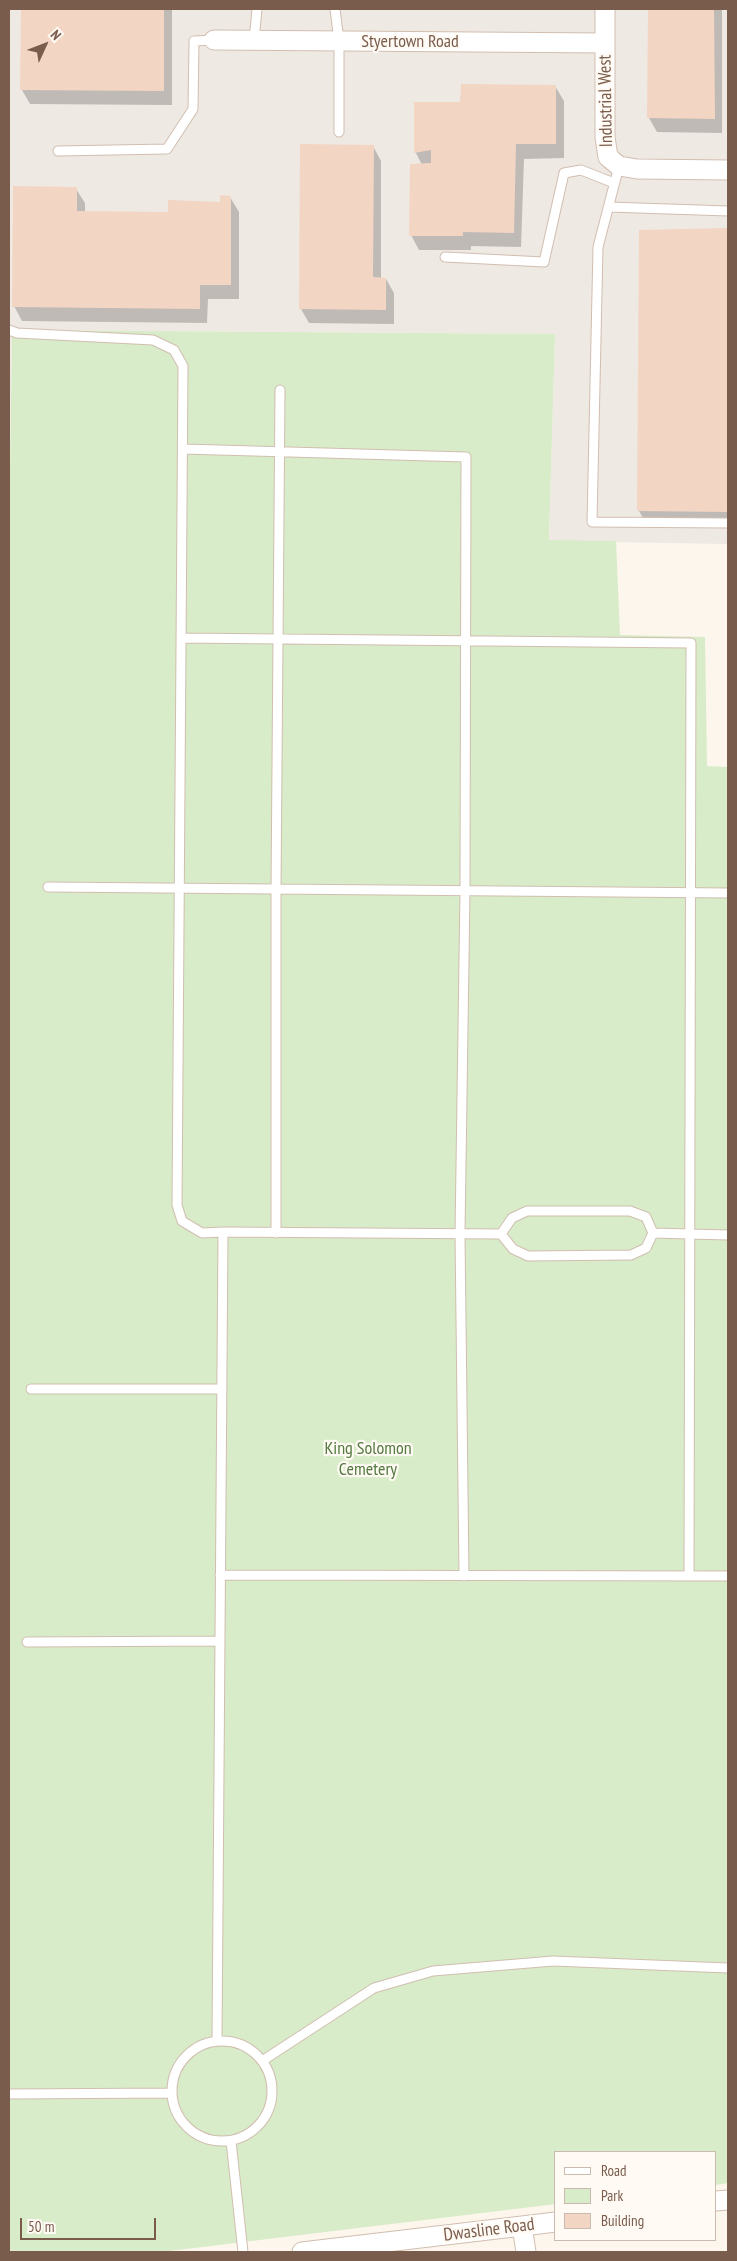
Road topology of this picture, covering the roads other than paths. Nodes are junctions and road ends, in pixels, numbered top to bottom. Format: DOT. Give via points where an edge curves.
graph roads {
  1 [pos="257,9"];
  2 [pos="335,9"];
  3 [pos="605,9"];
  4 [pos="214,40"];
  5 [pos="254,41"];
  6 [pos="339,41"];
  7 [pos="605,43"];
  8 [pos="339,132"];
  9 [pos="58,151"];
  10 [pos="728,170"];
  11 [pos="616,174"];
  12 [pos="608,207"];
  13 [pos="728,211"];
  14 [pos="445,257"];
  15 [pos="9,330"];
  16 [pos="280,390"];
  17 [pos="183,450"];
  18 [pos="280,452"];
  19 [pos="728,523"];
  20 [pos="181,638"];
  21 [pos="279,639"];
  22 [pos="466,641"];
  23 [pos="48,887"];
  24 [pos="179,889"];
  25 [pos="276,890"];
  26 [pos="465,891"];
  27 [pos="690,892"];
  28 [pos="728,893"];
  29 [pos="223,1232"];
  30 [pos="653,1232"];
  31 [pos="276,1233"];
  32 [pos="460,1234"];
  33 [pos="501,1234"];
  34 [pos="690,1234"];
  35 [pos="728,1235"];
  36 [pos="31,1389"];
  37 [pos="222,1389"];
  38 [pos="220,1575"];
  39 [pos="464,1576"];
  40 [pos="689,1576"];
  41 [pos="728,1576"];
  42 [pos="220,1641"];
  43 [pos="28,1642"];
  44 [pos="728,1968"];
  45 [pos="217,2041"];
  46 [pos="262,2061"];
  47 [pos="172,2092"];
  48 [pos="9,2094"];
  49 [pos="230,2141"];
  50 [pos="554,2222"];
  51 [pos="522,2226"];
  52 [pos="242,2252"];
  53 [pos="302,2252"];
  54 [pos="526,2252"];
  1 -- 5 [label="lane"];
  2 -- 6 [label="lane"];
  3 -- 7 [label="street, Industrial West"];
  4 -- 5 [label="street, Styertown Road"];
  4 -- 9 [label="lane" via="194,41 193,109 167,149"];
  5 -- 6 [label="street, Styertown Road"];
  6 -- 7 [label="street, Styertown Road"];
  6 -- 8 [label="lane"];
  7 -- 11 [label="street, Industrial West" via="605,137 608,157"];
  10 -- 11 [label="street, Industrial West" via="640,169"];
  11 -- 12 [label="lane"];
  11 -- 14 [label="lane" via="581,170 564,173 544,262"];
  12 -- 13 [label="lane"];
  12 -- 19 [label="lane" via="598,247 592,522"];
  15 -- 17 [label="lane" via="153,340 174,350 183,366"];
  16 -- 18 [label="lane"];
  17 -- 18 [label="lane"];
  17 -- 20 [label="lane"];
  18 -- 21 [label="lane"];
  18 -- 22 [label="lane" via="466,457"];
  20 -- 21 [label="lane"];
  20 -- 24 [label="lane"];
  21 -- 22 [label="lane"];
  21 -- 25 [label="lane"];
  22 -- 26 [label="lane"];
  22 -- 27 [label="lane" via="691,644"];
  23 -- 24 [label="lane"];
  24 -- 25 [label="lane"];
  24 -- 29 [label="lane" via="177,1205 182,1221 202,1233"];
  25 -- 26 [label="lane"];
  25 -- 31 [label="lane"];
  26 -- 27 [label="lane"];
  26 -- 32 [label="lane"];
  27 -- 28 [label="lane"];
  27 -- 34 [label="lane"];
  29 -- 31 [label="lane"];
  29 -- 37 [label="lane"];
  30 -- 33 [label="lane" via="646,1217 630,1211 527,1211 512,1218"];
  30 -- 33 [label="lane" via="646,1248 631,1255 528,1256 513,1249"];
  30 -- 34 [label="lane"];
  31 -- 32 [label="lane"];
  32 -- 33 [label="lane"];
  32 -- 39 [label="lane"];
  34 -- 35 [label="lane"];
  34 -- 40 [label="lane"];
  36 -- 37 [label="lane"];
  37 -- 38 [label="lane"];
  38 -- 39 [label="lane"];
  38 -- 42 [label="lane"];
  39 -- 40 [label="lane"];
  40 -- 41 [label="lane"];
  42 -- 43 [label="lane"];
  42 -- 45 [label="lane"];
  44 -- 46 [label="lane" via="553,1961 433,1971 374,1988"];
  45 -- 46 [label="lane" via="234,2042 250,2049"];
  45 -- 47 [label="lane" via="201,2045 188,2054 178,2066"];
  46 -- 49 [label="lane" via="270,2076 269,2110 247,2135"];
  47 -- 48 [label="lane"];
  47 -- 49 [label="lane" via="176,2113 186,2126 198,2136"];
  49 -- 52 [label="lane"];
  50 -- 51 [label="street, Dwasline Road"];
  51 -- 53 [label="street, Dwasline Road"];
  51 -- 54 [label="street"];
}
